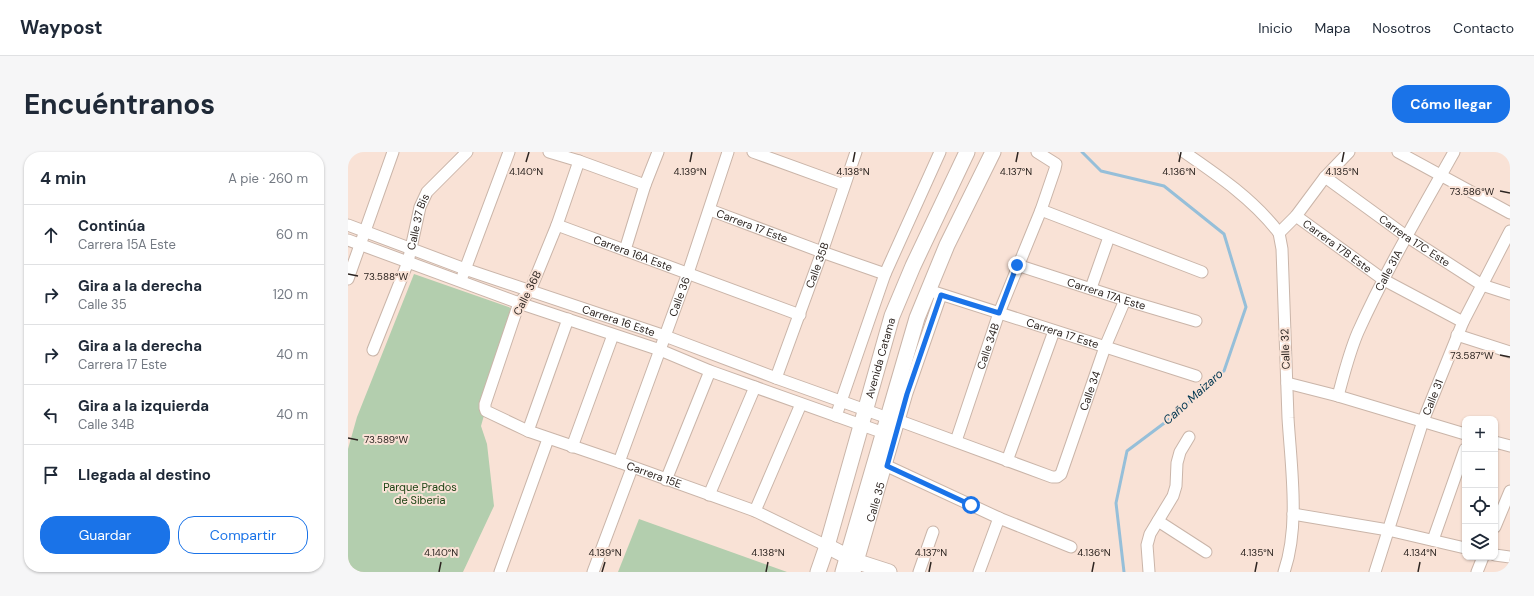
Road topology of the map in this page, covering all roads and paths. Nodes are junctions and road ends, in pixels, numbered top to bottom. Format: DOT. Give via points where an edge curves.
graph roads {
  1 [pos="393,152"];
  2 [pos="467,152"];
  3 [pos="509,152"];
  4 [pos="549,152"];
  5 [pos="658,152"];
  6 [pos="728,152"];
  7 [pos="753,152"];
  8 [pos="856,152"];
  9 [pos="940,152"];
  10 [pos="967,152"];
  11 [pos="992,152"];
  12 [pos="1037,152"];
  13 [pos="1186,152"];
  14 [pos="1349,152"];
  15 [pos="1398,152"];
  16 [pos="1454,152"];
  17 [pos="579,161"];
  18 [pos="1441,175"];
  19 [pos="1325,177"];
  20 [pos="645,185"];
  21 [pos="844,185"];
  22 [pos="710,210"];
  23 [pos="1041,210"];
  24 [pos="1510,213"];
  25 [pos="1296,216"];
  26 [pos="348,225"];
  27 [pos="557,225"];
  28 [pos="365,232"];
  29 [pos="1279,233"];
  30 [pos="1406,236"];
  31 [pos="1109,237"];
  32 [pos="1508,238"];
  33 [pos="348,240"];
  34 [pos="360,244"];
  35 [pos="412,248"];
  36 [pos="625,250"];
  37 [pos="822,252"];
  38 [pos="408,262"];
  39 [pos="1017,265"];
  40 [pos="465,269"];
  41 [pos="1202,272"];
  42 [pos="688,273"];
  43 [pos="885,274"];
  44 [pos="348,279"];
  45 [pos="460,280"];
  46 [pos="1384,280"];
  47 [pos="1482,285"];
  48 [pos="1091,288"];
  49 [pos="530,291"];
  50 [pos="935,292"];
  51 [pos="1510,294"];
  52 [pos="1125,300"];
  53 [pos="519,303"];
  54 [pos="999,313"];
  55 [pos="800,315"];
  56 [pos="568,319"];
  57 [pos="1196,321"];
  58 [pos="1463,322"];
  59 [pos="1054,331"];
  60 [pos="613,335"];
  61 [pos="665,336"];
  62 [pos="1457,336"];
  63 [pos="1105,347"];
  64 [pos="373,350"];
  65 [pos="660,350"];
  66 [pos="1510,352"];
  67 [pos="710,371"];
  68 [pos="1196,376"];
  69 [pos="776,378"];
  70 [pos="1287,383"];
  71 [pos="755,387"];
  72 [pos="1338,396"];
  73 [pos="841,401"];
  74 [pos="485,404"];
  75 [pos="802,404"];
  76 [pos="865,409"];
  77 [pos="836,416"];
  78 [pos="894,419"];
  79 [pos="1422,421"];
  80 [pos="860,425"];
  81 [pos="528,431"];
  82 [pos="884,432"];
  83 [pos="1462,433"];
  84 [pos="1189,437"];
  85 [pos="548,439"];
  86 [pos="956,441"];
  87 [pos="1498,443"];
  88 [pos="1510,446"];
  89 [pos="572,447"];
  90 [pos="1464,452"];
  91 [pos="1007,460"];
  92 [pos="619,462"];
  93 [pos="887,466"];
  94 [pos="632,468"];
  95 [pos="1052,478"];
  96 [pos="666,480"];
  97 [pos="1510,491"];
  98 [pos="709,495"];
  99 [pos="755,511"];
  100 [pos="1293,514"];
  101 [pos="999,518"];
  102 [pos="1158,521"];
  103 [pos="1496,524"];
  104 [pos="1388,530"];
  105 [pos="933,532"];
  106 [pos="1433,540"];
  107 [pos="827,546"];
  108 [pos="1071,547"];
  109 [pos="1462,547"];
  110 [pos="1206,552"];
  111 [pos="1498,555"];
  112 [pos="1510,557"];
  113 [pos="1482,560"];
  114 [pos="854,564"];
  115 [pos="500,572"];
  116 [pos="593,572"];
  117 [pos="818,572"];
  118 [pos="843,572"];
  119 [pos="889,572"];
  120 [pos="919,572"];
  121 [pos="979,572"];
  122 [pos="1149,572"];
  123 [pos="1284,572"];
  124 [pos="1375,572"];
  125 [pos="1477,572"];
  1 -- 28 [label="street"];
  2 -- 35 [label="street, Calle 37 Bis" via="427,192 419,212"];
  3 -- 40 [label="street"];
  4 -- 17 [label="street"];
  5 -- 20 [label="street"];
  6 -- 22 [label="street, Calle 36"];
  7 -- 21 [label="street"];
  8 -- 21 [label="street, Calle 35B"];
  9 -- 43 [label="street"];
  10 -- 76 [label="main road, Avenida Catama" via="892,316"];
  11 -- 50 [label="main road" via="947,245"];
  12 -- 23 [label="street, Calle 34B" via="1056,164"];
  13 -- 29 [label="street" via="1237,190 1270,220"];
  14 -- 19 [label="street"];
  15 -- 18 [label="street"];
  16 -- 18 [label="street, Calle 31A"];
  17 -- 20 [label="street"];
  17 -- 27 [label="street, Calle 36B"];
  18 -- 24 [label="street"];
  18 -- 30 [label="street, Calle 31A"];
  19 -- 25 [label="street"];
  19 -- 30 [label="street, Carrera 17C Este"];
  20 -- 36 [label="street"];
  21 -- 37 [label="street, Calle 35B"];
  22 -- 37 [label="street, Carrera 17 Este"];
  22 -- 42 [label="street, Calle 36"];
  23 -- 31 [label="street"];
  23 -- 39 [label="street, Calle 34B"];
  25 -- 29 [label="street"];
  25 -- 46 [label="street, Carrera 17B Este"];
  26 -- 28 [label="street, Carrera 16 Este"];
  27 -- 36 [label="street, Carrera 16A Este"];
  27 -- 49 [label="street, Calle 36B"];
  28 -- 34 [label="street"];
  28 -- 35 [label="street, Carrera 16 Este"];
  29 -- 70 [label="street, Calle 32" via="1282,249"];
  30 -- 46 [label="street, Calle 31A"];
  30 -- 47 [label="street, Carrera 17C Este"];
  31 -- 41 [label="street"];
  31 -- 48 [label="street"];
  32 -- 47 [label="street, Calle 31"];
  33 -- 34 [label="street, Carrera 16 Este"];
  34 -- 38 [label="street, Carrera 16 Este"];
  34 -- 44 [label="street"];
  35 -- 38 [label="street, Calle 37 Bis"];
  35 -- 40 [label="street, Carrera 16 Este"];
  36 -- 42 [label="street, Carrera 16A Este"];
  37 -- 43 [label="street, Carrera 17 Este"];
  37 -- 55 [label="street, Calle 35B"];
  38 -- 45 [label="street, Carrera 16 Este"];
  38 -- 64 [label="street, Calle 37 Bis"];
  39 -- 48 [label="street, Carrera 17A Este"];
  39 -- 54 [label="street, Calle 34B"];
  40 -- 45 [label="street"];
  40 -- 49 [label="street, Carrera 16 Este"];
  42 -- 55 [label="street, Carrera 16A Este"];
  42 -- 61 [label="street, Calle 36"];
  43 -- 73 [label="street"];
  45 -- 53 [label="street, Carrera 16 Este"];
  46 -- 58 [label="street, Carrera 17B Este"];
  46 -- 72 [label="street, Calle 31A" via="1358,333"];
  47 -- 51 [label="street, Carrera 17C Este"];
  47 -- 58 [label="street, Calle 31"];
  48 -- 52 [label="street, Carrera 17A Este"];
  49 -- 53 [label="street, Calle 36B"];
  49 -- 61 [label="street, Carrera 16 Este"];
  50 -- 54 [label="street, Carrera 17 Este"];
  50 -- 78 [label="main road" via="918,318"];
  52 -- 57 [label="street, Carrera 17A Este"];
  52 -- 63 [label="street, Calle 34"];
  53 -- 56 [label="street, Carrera 16 Este"];
  53 -- 74 [label="street, Calle 36B"];
  54 -- 59 [label="street, Carrera 17 Este"];
  54 -- 86 [label="street, Calle 34B"];
  55 -- 69 [label="street, Calle 35B"];
  56 -- 60 [label="street, Carrera 16 Este"];
  56 -- 81 [label="street"];
  58 -- 62 [label="street, Calle 31"];
  59 -- 63 [label="street, Carrera 17 Este"];
  59 -- 91 [label="street"];
  60 -- 65 [label="street, Carrera 16 Este"];
  60 -- 89 [label="street"];
  61 -- 65 [label="street, Calle 36"];
  61 -- 69 [label="street, Carrera 16 Este"];
  62 -- 66 [label="street"];
  62 -- 79 [label="street, Calle 31"];
  63 -- 68 [label="street, Carrera 17 Este"];
  63 -- 95 [label="street, Calle 34" via="1061,474"];
  65 -- 67 [label="street, Carrera 16 Este"];
  65 -- 92 [label="street, Calle 36"];
  67 -- 71 [label="street, Carrera 16 Este"];
  67 -- 96 [label="street"];
  69 -- 73 [label="street, Carrera 16 Este"];
  70 -- 72 [label="street"];
  70 -- 100 [label="street, Calle 32"];
  71 -- 75 [label="street, Carrera 16 Este"];
  71 -- 98 [label="street"];
  72 -- 79 [label="street"];
  73 -- 76 [label="street, Carrera 16 Este"];
  73 -- 77 [label="street"];
  74 -- 81 [label="street, Carrera 15E" via="486,411"];
  75 -- 77 [label="street, Carrera 16 Este"];
  75 -- 99 [label="street"];
  76 -- 78 [label="street, Carrera 16 Este"];
  76 -- 80 [label="main road, Avenida Catama"];
  77 -- 80 [label="street, Carrera 16 Este"];
  78 -- 82 [label="main road"];
  78 -- 86 [label="street, Carrera 16 Este"];
  78 -- 93 [label="street, Calle 35"];
  79 -- 83 [label="street"];
  79 -- 104 [label="street, Calle 31"];
  80 -- 82 [label="street, Carrera 16 Este"];
  80 -- 107 [label="main road, Avenida Catama"];
  81 -- 85 [label="street, Carrera 15E"];
  82 -- 114 [label="main road"];
  84 -- 102 [label="street" via="1177,463 1173,496"];
  85 -- 89 [label="street, Carrera 15E"];
  85 -- 115 [label="street"];
  86 -- 91 [label="street, Carrera 16 Este"];
  87 -- 88 [label="street"];
  89 -- 92 [label="street, Carrera 15E"];
  90 -- 106 [label="street"];
  91 -- 95 [label="street, Carrera 16 Este"];
  92 -- 94 [label="street, Carrera 15E"];
  93 -- 101 [label="street"];
  93 -- 114 [label="street, Calle 35"];
  94 -- 96 [label="street, Carrera 15E"];
  94 -- 116 [label="street"];
  96 -- 98 [label="street, Carrera 15E"];
  97 -- 103 [label="street"];
  98 -- 99 [label="street, Carrera 15E"];
  99 -- 107 [label="street, Carrera 15E"];
  100 -- 104 [label="street"];
  100 -- 123 [label="street, Calle 32" via="1290,554"];
  101 -- 108 [label="street"];
  101 -- 121 [label="street"];
  102 -- 110 [label="street"];
  102 -- 122 [label="street" via="1147,545"];
  104 -- 106 [label="street"];
  104 -- 124 [label="street, Calle 31"];
  105 -- 120 [label="street"];
  106 -- 109 [label="street"];
  107 -- 114 [label="main road"];
  107 -- 117 [label="main road, Avenida Catama"];
  111 -- 112 [label="street"];
  113 -- 125 [label="street"];
  114 -- 118 [label="main road"];
  114 -- 119 [label="main road"];
}
